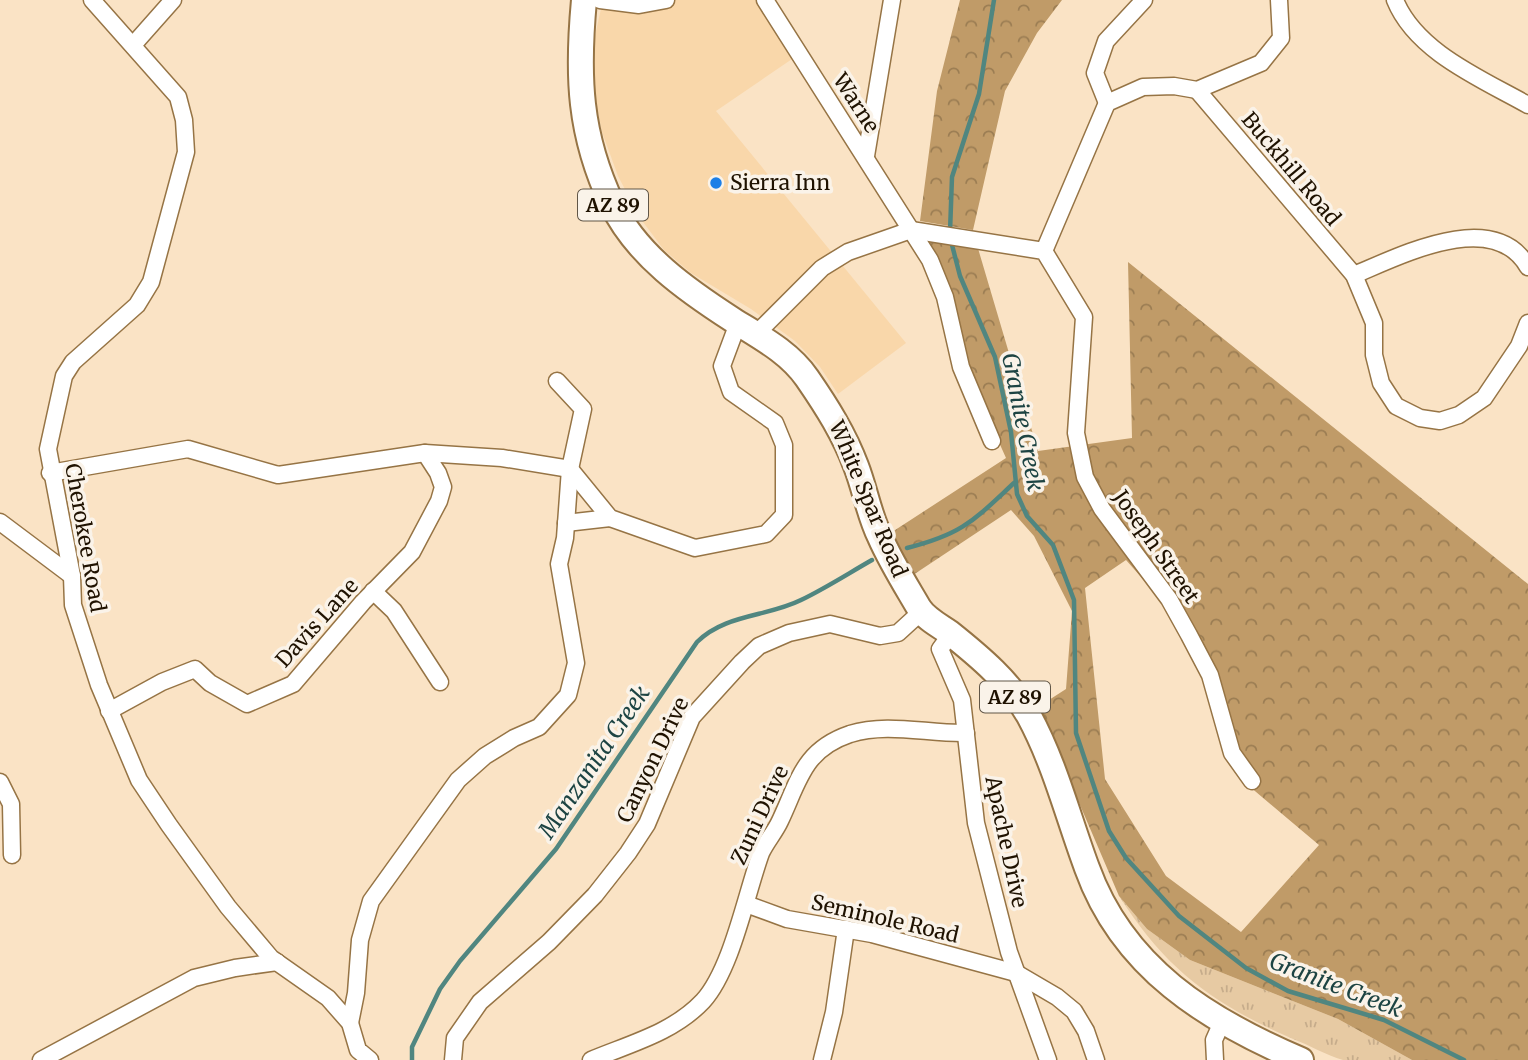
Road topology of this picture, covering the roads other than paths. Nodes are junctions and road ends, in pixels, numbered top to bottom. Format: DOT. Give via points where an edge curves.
graph roads {
  1 [pos="92,0"];
  2 [pos="173,0"];
  3 [pos="584,0"];
  4 [pos="600,0"];
  5 [pos="666,0"];
  6 [pos="765,0"];
  7 [pos="892,0"];
  8 [pos="1144,0"];
  9 [pos="1279,0"];
  10 [pos="1395,0"];
  11 [pos="134,44"];
  12 [pos="1197,90"];
  13 [pos="1107,103"];
  14 [pos="1528,105"];
  15 [pos="866,156"];
  16 [pos="911,230"];
  17 [pos="1044,251"];
  18 [pos="1528,267"];
  19 [pos="1354,275"];
  20 [pos="1528,323"];
  21 [pos="748,328"];
  22 [pos="557,380"];
  23 [pos="992,441"];
  24 [pos="425,453"];
  25 [pos="570,468"];
  26 [pos="51,473"];
  27 [pos="610,518"];
  28 [pos="0,522"];
  29 [pos="566,523"];
  30 [pos="72,576"];
  31 [pos="373,591"];
  32 [pos="921,612"];
  33 [pos="951,634"];
  34 [pos="440,682"];
  35 [pos="110,711"];
  36 [pos="966,733"];
  37 [pos="1252,781"];
  38 [pos="0,782"];
  39 [pos="12,855"];
  40 [pos="746,904"];
  41 [pos="846,929"];
  42 [pos="277,962"];
  43 [pos="1016,973"];
  44 [pos="1222,1022"];
  45 [pos="350,1023"];
  46 [pos="41,1060"];
  47 [pos="370,1060"];
  48 [pos="453,1060"];
  49 [pos="591,1060"];
  50 [pos="822,1060"];
  51 [pos="1048,1060"];
  52 [pos="1096,1060"];
  53 [pos="1214,1060"];
  54 [pos="1301,1060"];
  1 -- 11 [label="street, Cherokee Road"];
  2 -- 11 [label="street"];
  3 -- 21 [label="main road, White Spar Road / AZ 89" via="579,92 587,140 613,207 648,255 699,297"];
  4 -- 5 [label="street" via="639,5"];
  6 -- 15 [label="street, Warne"];
  7 -- 15 [label="street"];
  8 -- 13 [label="street" via="1106,41 1095,73"];
  9 -- 12 [label="street" via="1282,38 1261,63"];
  10 -- 14 [label="street" via="1401,15 1429,46"];
  11 -- 26 [label="street, Cherokee Road" via="178,97 186,152 151,282 137,305 73,362 64,376 48,449"];
  12 -- 13 [label="street" via="1143,88"];
  12 -- 19 [label="street, Buckhill Road"];
  13 -- 17 [label="street"];
  15 -- 16 [label="street, Warne"];
  16 -- 17 [label="street"];
  16 -- 21 [label="street" via="848,252"];
  16 -- 23 [label="street, Warne" via="945,297 961,367"];
  17 -- 37 [label="street, Joseph Street" via="1084,317 1076,433 1085,477 1189,635 1210,675 1232,753"];
  18 -- 19 [label="street" via="1496,239 1458,239"];
  19 -- 20 [label="street, Buckhill Road" via="1374,323 1374,355 1381,383 1396,406 1420,418 1440,421 1460,415 1484,398 1519,346"];
  21 -- 27 [label="street" via="722,366 731,392 775,423 784,444 785,514 766,534 695,548"];
  21 -- 32 [label="main road, White Spar Road / AZ 89" via="800,369 836,420 878,533"];
  22 -- 25 [label="street" via="583,409"];
  24 -- 25 [label="street" via="502,457"];
  24 -- 26 [label="street" via="278,475 188,449"];
  24 -- 31 [label="street, Davis Lane" via="443,488 439,501 412,552"];
  25 -- 27 [label="street"];
  25 -- 29 [label="street"];
  26 -- 30 [label="street, Cherokee Road"];
  27 -- 29 [label="street"];
  28 -- 30 [label="street"];
  29 -- 45 [label="street" via="559,564 576,663 568,695 539,727 485,756 458,780 371,901 360,940"];
  30 -- 35 [label="street, Cherokee Road" via="73,605"];
  31 -- 34 [label="street" via="394,611"];
  31 -- 35 [label="street, Davis Lane" via="293,684 279,693 247,704 195,669"];
  32 -- 33 [label="main road, White Spar Road / AZ 89"];
  32 -- 48 [label="street, Canyon Drive" via="898,633 880,636 830,624 789,633 759,646 742,662 692,717 647,824 628,853 549,942 480,1002 455,1038"];
  33 -- 36 [label="street, Apache Drive" via="940,649 962,700"];
  33 -- 44 [label="main road, White Spar Road / AZ 89" via="996,671 1028,715 1104,909 1123,938 1170,987"];
  35 -- 42 [label="street, Cherokee Road" via="139,780 228,907"];
  36 -- 40 [label="street, Zuni Drive" via="911,728 868,731 818,749 796,779 780,822 762,850"];
  36 -- 43 [label="street, Apache Drive" via="976,823"];
  38 -- 39 [label="street" via="10,804"];
  40 -- 41 [label="street, Seminole Road" via="787,919"];
  40 -- 49 [label="street, Zuni Drive" via="704,1000 674,1024"];
  41 -- 43 [label="street, Seminole Road"];
  41 -- 50 [label="street"];
  42 -- 45 [label="street, Cherokee Road" via="328,998"];
  42 -- 46 [label="street" via="194,978"];
  43 -- 51 [label="street, Apache Drive"];
  43 -- 52 [label="street, Seminole Road" via="1074,1012"];
  44 -- 53 [label="street" via="1214,1040"];
  44 -- 54 [label="main road, White Spar Road / AZ 89"];
  45 -- 47 [label="street, Cherokee Road" via="358,1050"];
}
